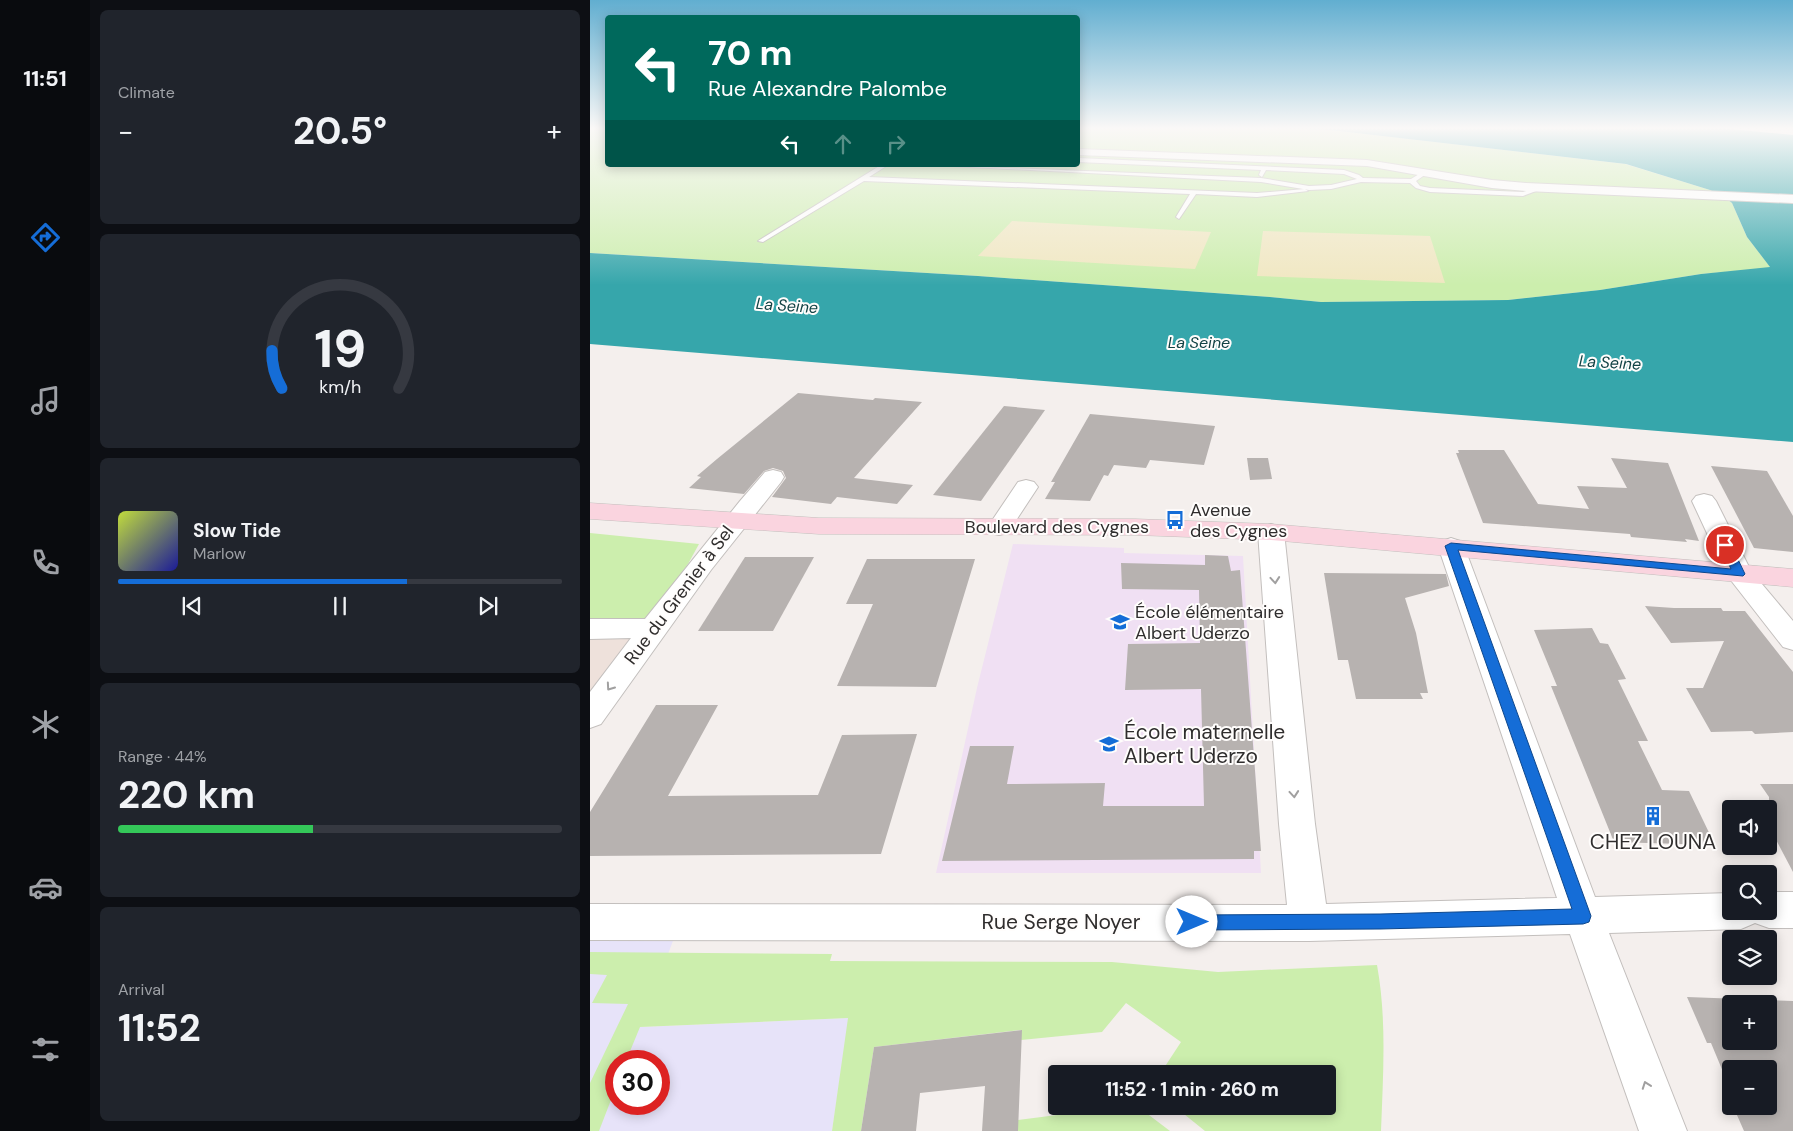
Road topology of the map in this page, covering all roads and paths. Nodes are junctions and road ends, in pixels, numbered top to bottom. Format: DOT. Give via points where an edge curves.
graph roads {
  1 [pos="863,180"];
  2 [pos="883,180"];
  3 [pos="1145,180"];
  4 [pos="1256,180"];
  5 [pos="1261,180"];
  6 [pos="1360,180"];
  7 [pos="1466,180"];
  8 [pos="1412,181"];
  9 [pos="1324,187"];
  10 [pos="1541,188"];
  11 [pos="1138,190"];
  12 [pos="1194,193"];
  13 [pos="1793,199"];
  14 [pos="1179,217"];
  15 [pos="761,241"];
  16 [pos="773,477"];
  17 [pos="1026,487"];
  18 [pos="1704,501"];
  19 [pos="590,511"];
  20 [pos="734,522"];
  21 [pos="999,528"];
  22 [pos="1271,532"];
  23 [pos="1451,546"];
  24 [pos="1739,574"];
  25 [pos="1793,578"];
  26 [pos="652,628"];
  27 [pos="590,629"];
  28 [pos="1793,640"];
  29 [pos="590,716"];
  30 [pos="1777,910"];
  31 [pos="1793,910"];
  32 [pos="1722,912"];
  33 [pos="1583,916"];
  34 [pos="590,922"];
  35 [pos="1309,922"];
  36 [pos="1663,1131"];
  1 -- 15 [label="lane"];
  2 -- 11 [label="lane"];
  3 -- 11 [label="lane"];
  4 -- 5 [label="lane"];
  5 -- 9 [label="lane"];
  6 -- 8 [label="lane"];
  6 -- 9 [label="lane"];
  7 -- 10 [label="street"];
  8 -- 10 [label="lane" via="1423,189 1445,192 1523,194"];
  9 -- 12 [label="lane" via="1284,195"];
  10 -- 13 [label="street"];
  11 -- 12 [label="lane"];
  12 -- 14 [label="lane"];
  16 -- 20 [label="street, Rue du Grenier à Sel"];
  17 -- 21 [label="street"];
  18 -- 24 [label="street"];
  19 -- 20 [label="main road, Boulevard des Cygnes"];
  20 -- 21 [label="main road, Boulevard des Cygnes"];
  20 -- 26 [label="street, Rue du Grenier à Sel"];
  21 -- 22 [label="main road, Boulevard des Cygnes" via="1135,527"];
  22 -- 23 [label="main road, Boulevard des Cygnes"];
  22 -- 35 [label="street, one-way"];
  23 -- 24 [label="main road, Boulevard des Cygnes"];
  23 -- 33 [label="street"];
  24 -- 25 [label="main road, Boulevard des Cygnes"];
  24 -- 28 [label="street"];
  26 -- 27 [label="street"];
  26 -- 29 [label="street, Rue du Grenier à Sel, one-way"];
  30 -- 31 [label="street"];
  32 -- 33 [label="street, Rue Serge Noyer"];
  33 -- 35 [label="street, Rue Serge Noyer"];
  36 -- 33 [label="street, one-way"];
  34 -- 35 [label="street, Rue Serge Noyer"];
}
